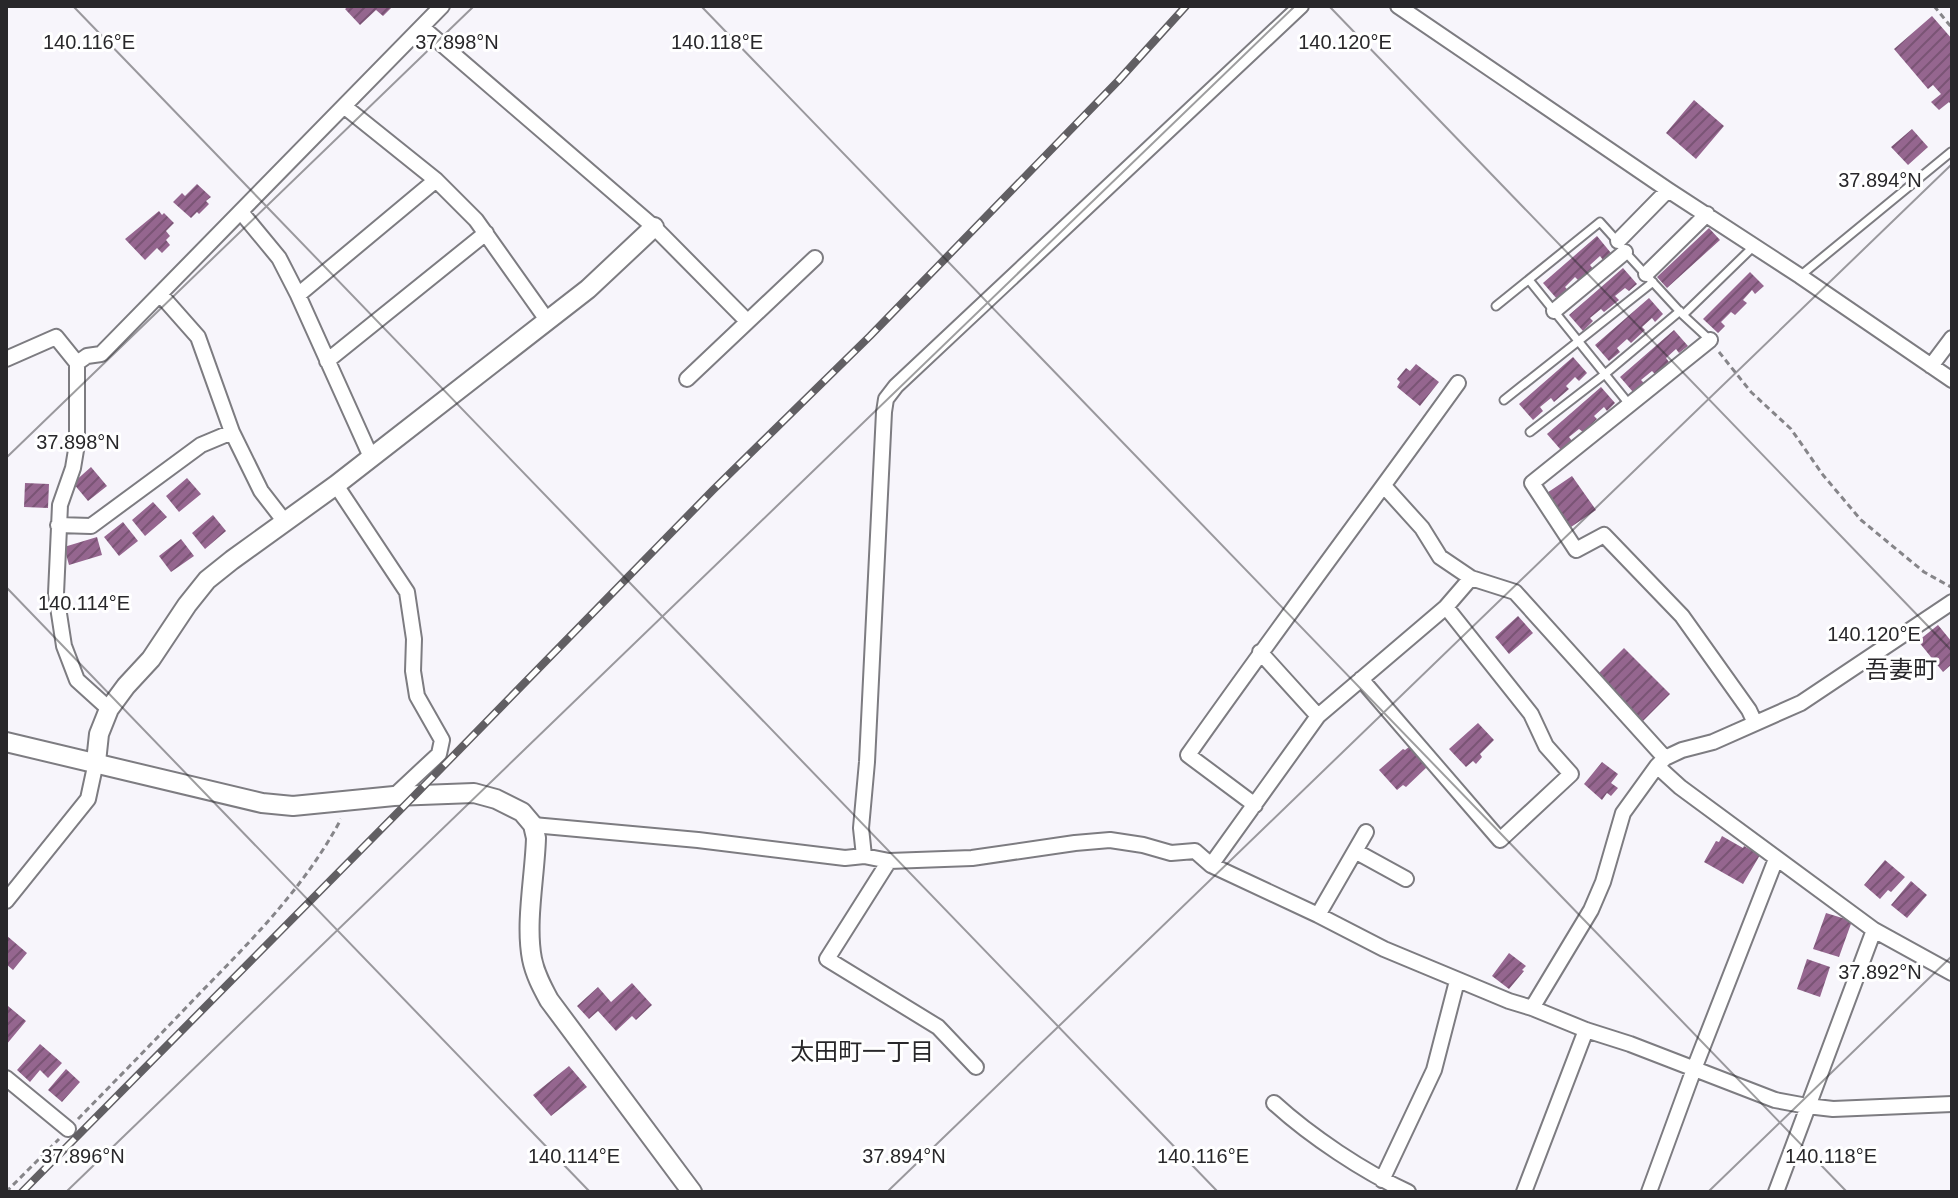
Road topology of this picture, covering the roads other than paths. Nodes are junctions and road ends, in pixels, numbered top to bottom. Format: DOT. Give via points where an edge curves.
graph roads {
  1 [pos="1301,6"];
  2 [pos="1398,6"];
  3 [pos="438,7"];
  4 [pos="423,28"];
  5 [pos="345,107"];
  6 [pos="1951,152"];
  7 [pos="436,180"];
  8 [pos="1668,190"];
  9 [pos="241,212"];
  10 [pos="1707,214"];
  11 [pos="654,227"];
  12 [pos="486,233"];
  13 [pos="1621,246"];
  14 [pos="1754,246"];
  15 [pos="815,258"];
  16 [pos="1800,276"];
  17 [pos="1650,278"];
  18 [pos="1529,280"];
  19 [pos="160,294"];
  20 [pos="298,295"];
  21 [pos="1496,306"];
  22 [pos="1554,311"];
  23 [pos="1681,313"];
  24 [pos="547,320"];
  25 [pos="747,321"];
  26 [pos="1952,338"];
  27 [pos="1710,340"];
  28 [pos="1579,342"];
  29 [pos="6,359"];
  30 [pos="327,361"];
  31 [pos="77,363"];
  32 [pos="1931,366"];
  33 [pos="1605,374"];
  34 [pos="687,379"];
  35 [pos="1952,380"];
  36 [pos="1458,383"];
  37 [pos="1504,400"];
  38 [pos="1629,404"];
  39 [pos="232,432"];
  40 [pos="1530,432"];
  41 [pos="371,457"];
  42 [pos="336,485"];
  43 [pos="1384,486"];
  44 [pos="285,522"];
  45 [pos="58,525"];
  46 [pos="1471,578"];
  47 [pos="1952,602"];
  48 [pos="1446,607"];
  49 [pos="1260,652"];
  50 [pos="1361,679"];
  51 [pos="109,709"];
  52 [pos="1318,716"];
  53 [pos="1755,723"];
  54 [pos="6,742"];
  55 [pos="96,762"];
  56 [pos="1661,762"];
  57 [pos="394,796"];
  58 [pos="1255,805"];
  59 [pos="533,825"];
  60 [pos="1366,832"];
  61 [pos="1355,851"];
  62 [pos="864,856"];
  63 [pos="1776,859"];
  64 [pos="889,861"];
  65 [pos="1211,865"];
  66 [pos="1406,879"];
  67 [pos="6,901"];
  68 [pos="1318,915"];
  69 [pos="1874,930"];
  70 [pos="1952,973"];
  71 [pos="1457,981"];
  72 [pos="1532,1008"];
  73 [pos="1586,1030"];
  74 [pos="976,1067"];
  75 [pos="1694,1069"];
  76 [pos="7,1081"];
  77 [pos="1274,1103"];
  78 [pos="1952,1104"];
  79 [pos="1807,1106"];
  80 [pos="68,1129"];
  81 [pos="1382,1180"];
  82 [pos="692,1192"];
  83 [pos="1408,1192"];
  84 [pos="1524,1192"];
  85 [pos="1649,1192"];
  86 [pos="1776,1192"];
  1 -- 62 [label="street" via="886,399 861,828"];
  2 -- 8 [label="street"];
  3 -- 4 [label="street"];
  4 -- 5 [label="street"];
  4 -- 11 [label="street"];
  5 -- 7 [label="street"];
  5 -- 9 [label="street"];
  6 -- 16 [label="lane"];
  7 -- 12 [label="street"];
  7 -- 20 [label="street"];
  8 -- 10 [label="street"];
  8 -- 13 [label="street"];
  9 -- 19 [label="street"];
  9 -- 20 [label="street" via="279,258"];
  10 -- 14 [label="street"];
  10 -- 17 [label="street"];
  11 -- 24 [label="street"];
  11 -- 25 [label="street"];
  12 -- 24 [label="street"];
  12 -- 30 [label="street"];
  13 -- 17 [label="lane"];
  13 -- 18 [label="lane" via="1600,222"];
  13 -- 22 [label="street"];
  14 -- 16 [label="street"];
  14 -- 23 [label="lane"];
  15 -- 25 [label="street"];
  16 -- 32 [label="street"];
  17 -- 23 [label="lane"];
  17 -- 28 [label="lane"];
  18 -- 21 [label="lane"];
  18 -- 22 [label="lane"];
  19 -- 31 [label="street" via="101,354"];
  19 -- 39 [label="street" via="198,337"];
  20 -- 30 [label="street"];
  22 -- 28 [label="lane"];
  23 -- 27 [label="lane"];
  23 -- 33 [label="lane"];
  24 -- 41 [label="street"];
  25 -- 34 [label="street"];
  26 -- 32 [label="street"];
  27 -- 38 [label="street"];
  28 -- 33 [label="lane"];
  28 -- 37 [label="lane"];
  29 -- 31 [label="street" via="56,337"];
  30 -- 41 [label="street"];
  31 -- 45 [label="street" via="77,444"];
  32 -- 35 [label="street"];
  33 -- 38 [label="lane"];
  33 -- 40 [label="lane"];
  36 -- 43 [label="street"];
  38 -- 53 [label="street" via="1532,483 1576,550 1604,535 1682,616"];
  39 -- 44 [label="street" via="261,491"];
  39 -- 45 [label="street" via="201,445 91,526"];
  41 -- 42 [label="street"];
  42 -- 44 [label="street"];
  42 -- 57 [label="street" via="407,592 417,696 442,740 439,754"];
  43 -- 46 [label="street" via="1440,557"];
  43 -- 49 [label="street"];
  44 -- 51 [label="street" via="207,580"];
  45 -- 51 [label="street" via="56,594 64,646 77,680"];
  46 -- 48 [label="street"];
  46 -- 56 [label="street" via="1515,592"];
  47 -- 53 [label="street" via="1801,703"];
  48 -- 50 [label="street"];
  48 -- 50 [label="street" via="1571,774 1500,840"];
  49 -- 52 [label="street"];
  49 -- 58 [label="street" via="1188,755"];
  50 -- 52 [label="street"];
  51 -- 55 [label="street"];
  52 -- 58 [label="street"];
  53 -- 56 [label="street"];
  54 -- 55 [label="street"];
  55 -- 57 [label="street" via="262,803 293,806"];
  55 -- 67 [label="street" via="88,799"];
  56 -- 63 [label="street" via="1680,787"];
  56 -- 72 [label="street" via="1623,813 1597,896"];
  57 -- 59 [label="street" via="474,793 522,812"];
  58 -- 65 [label="street"];
  59 -- 62 [label="street"];
  59 -- 82 [label="street" via="530,936 537,978"];
  60 -- 61 [label="street"];
  61 -- 66 [label="street"];
  61 -- 68 [label="street"];
  62 -- 64 [label="street"];
  63 -- 69 [label="street"];
  63 -- 75 [label="street"];
  64 -- 65 [label="street" via="972,858 1110,840 1171,853 1195,851"];
  64 -- 74 [label="street" via="827,959 938,1027"];
  65 -- 68 [label="street"];
  68 -- 71 [label="street"];
  69 -- 70 [label="street"];
  69 -- 79 [label="street"];
  71 -- 72 [label="street"];
  71 -- 81 [label="street" via="1434,1070"];
  72 -- 73 [label="street"];
  73 -- 75 [label="street"];
  73 -- 84 [label="street"];
  75 -- 79 [label="street" via="1775,1100"];
  75 -- 85 [label="street"];
  76 -- 80 [label="street"];
  77 -- 81 [label="street"];
  78 -- 79 [label="street"];
  79 -- 86 [label="street"];
  81 -- 83 [label="street"];
}
